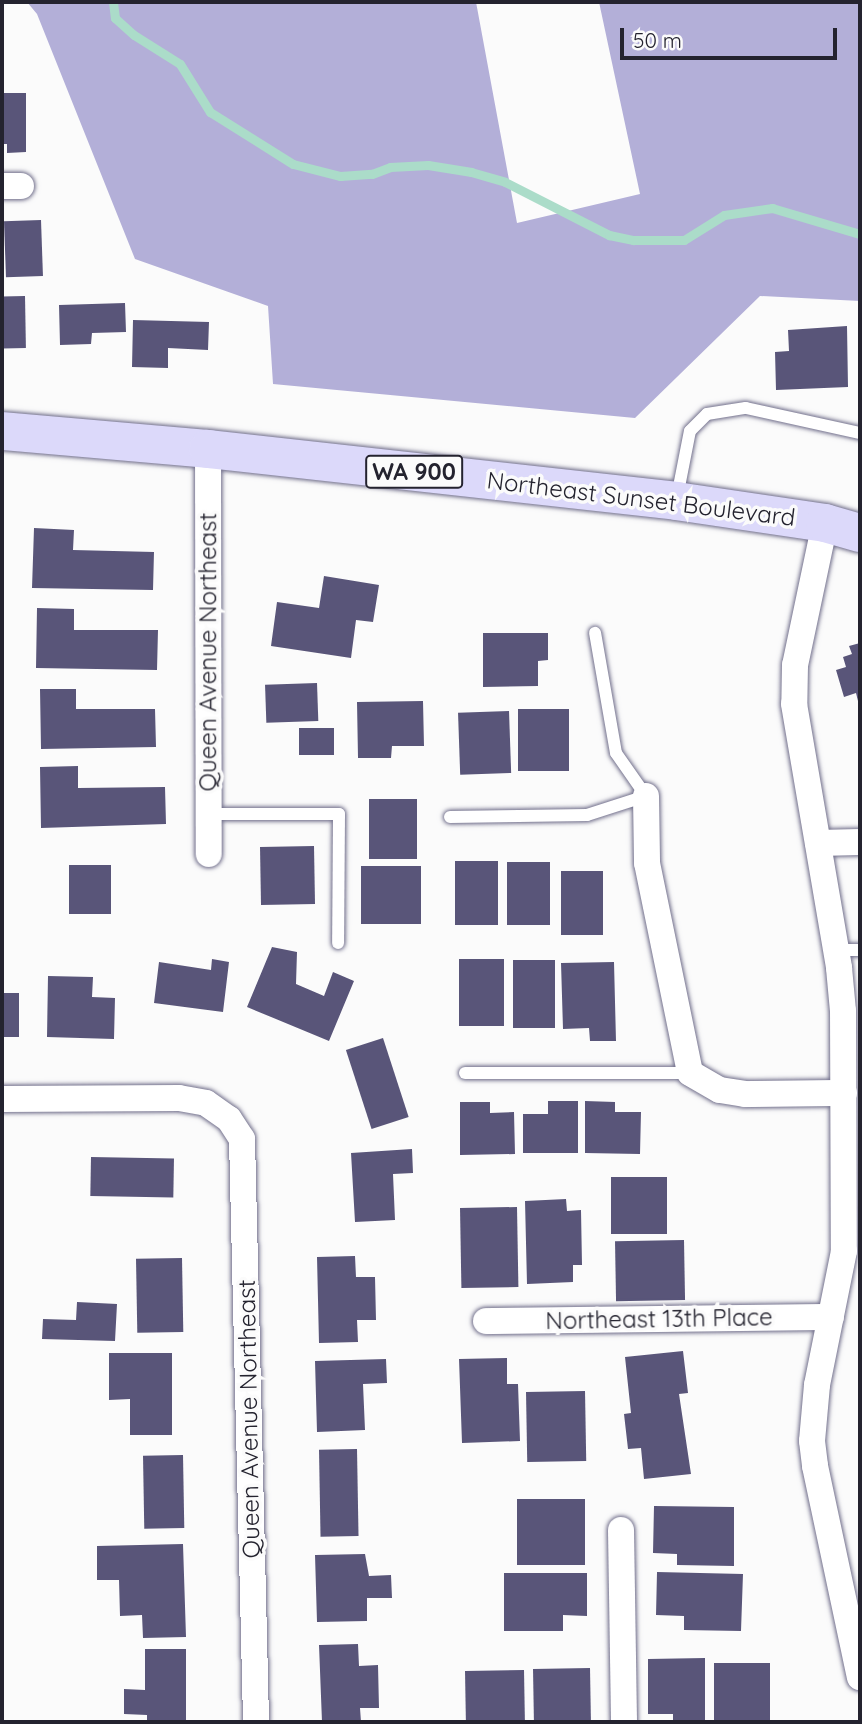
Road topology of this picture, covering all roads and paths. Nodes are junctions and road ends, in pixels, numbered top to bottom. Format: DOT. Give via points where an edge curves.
graph roads {
  1 [pos="2,431"];
  2 [pos="860,433"];
  3 [pos="208,449"];
  4 [pos="676,501"];
  5 [pos="843,528"];
  6 [pos="595,633"];
  7 [pos="646,796"];
  8 [pos="209,814"];
  9 [pos="450,817"];
  10 [pos="860,842"];
  11 [pos="818,843"];
  12 [pos="209,854"];
  13 [pos="338,943"];
  14 [pos="848,950"];
  15 [pos="852,1061"];
  16 [pos="465,1073"];
  17 [pos="690,1073"];
  18 [pos="844,1093"];
  19 [pos="2,1099"];
  20 [pos="831,1317"];
  21 [pos="486,1321"];
  22 [pos="621,1530"];
  23 [pos="860,1677"];
  24 [pos="256,1722"];
  25 [pos="624,1722"];
  1 -- 3 [label="main road, Northeast Sunset Boulevard / WA 900"];
  2 -- 4 [label="lane" via="746,408 707,414 690,431"];
  3 -- 4 [label="main road, Northeast Sunset Boulevard / WA 900"];
  3 -- 8 [label="street, Queen Avenue Northeast"];
  4 -- 5 [label="main road, Northeast Sunset Boulevard / WA 900"];
  5 -- 11 [label="street" via="795,664 794,704"];
  6 -- 7 [label="lane" via="616,753"];
  7 -- 9 [label="lane" via="587,815"];
  7 -- 17 [label="street" via="647,863"];
  8 -- 12 [label="street, Queen Avenue Northeast"];
  8 -- 13 [label="lane" via="339,814"];
  10 -- 11 [label="street"];
  11 -- 14 [label="street"];
  14 -- 15 [label="street" via="843,1011"];
  15 -- 18 [label="street"];
  16 -- 17 [label="lane"];
  17 -- 18 [label="street" via="720,1090 745,1094"];
  18 -- 20 [label="street" via="844,1251"];
  19 -- 24 [label="street, Queen Avenue Northeast" via="179,1098 206,1103 229,1119 242,1139"];
  20 -- 21 [label="street, Northeast 13th Place"];
  20 -- 23 [label="street" via="817,1385 814,1466"];
  22 -- 25 [label="street"];
}
